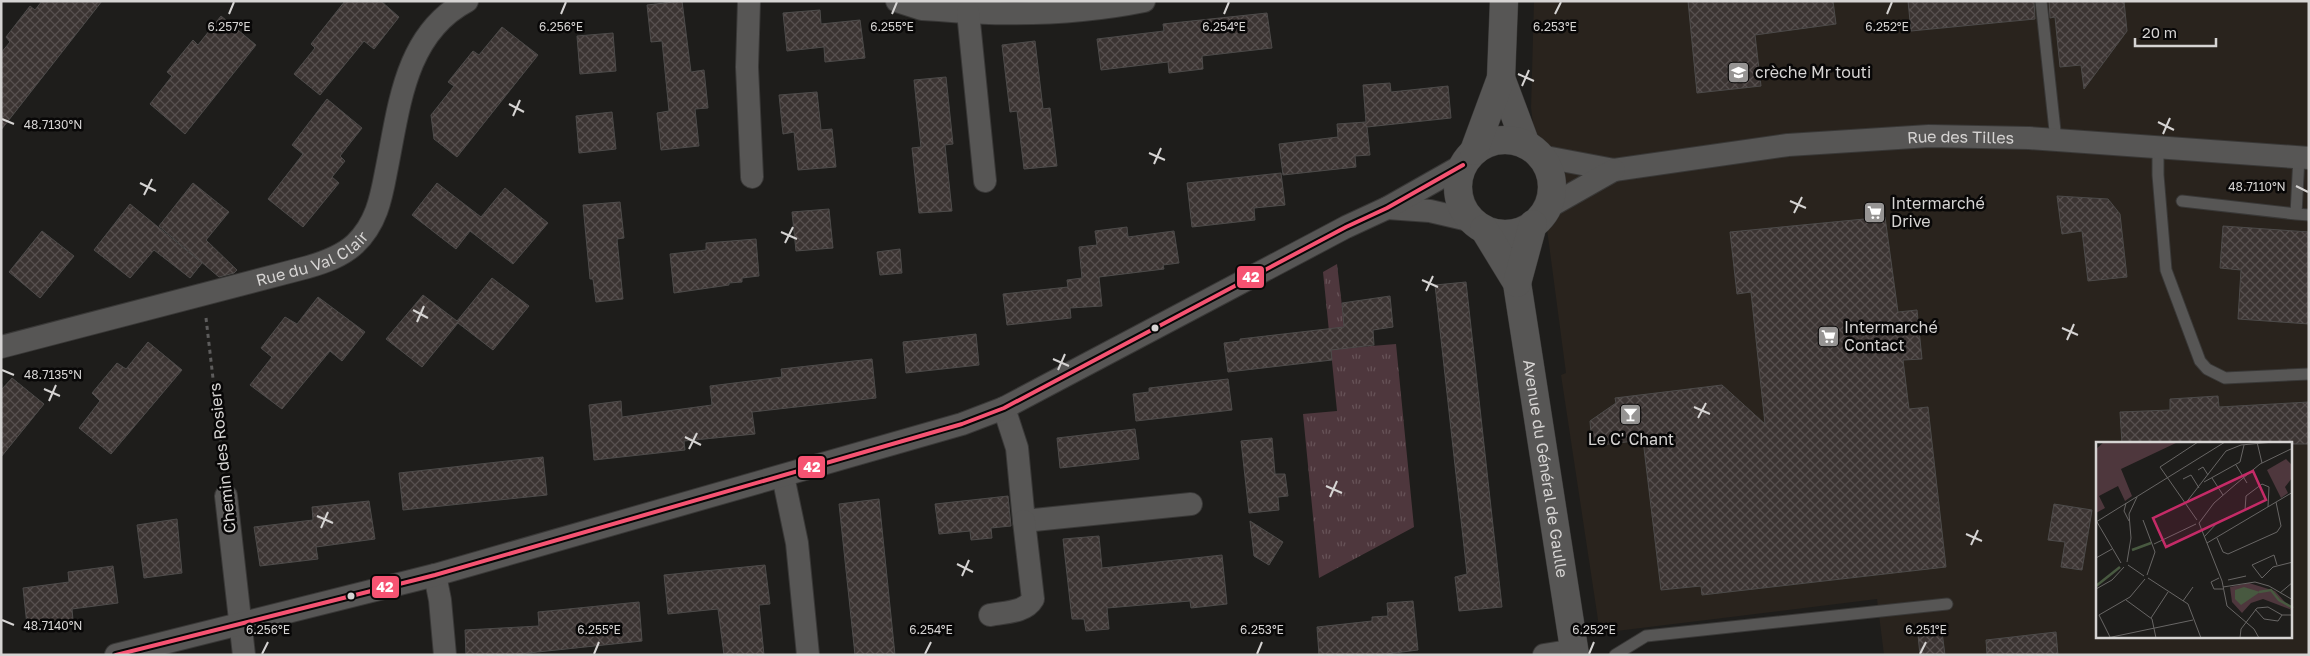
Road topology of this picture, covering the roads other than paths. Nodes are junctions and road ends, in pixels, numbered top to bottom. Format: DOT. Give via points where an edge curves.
graph roads {
  1 [pos="467,1"];
  2 [pos="749,1"];
  3 [pos="897,1"];
  4 [pos="1144,1"];
  5 [pos="1504,1"];
  6 [pos="2042,1"];
  7 [pos="968,12"];
  8 [pos="1501,78"];
  9 [pos="2056,140"];
  10 [pos="2158,147"];
  11 [pos="1533,151"];
  12 [pos="1468,158"];
  13 [pos="2304,158"];
  14 [pos="1614,170"];
  15 [pos="752,177"];
  16 [pos="985,181"];
  17 [pos="2182,201"];
  18 [pos="1387,208"];
  19 [pos="2296,214"];
  20 [pos="2309,215"];
  21 [pos="1540,216"];
  22 [pos="1479,225"];
  23 [pos="1517,284"];
  24 [pos="1,346"];
  25 [pos="2309,374"];
  26 [pos="1004,408"];
  27 [pos="783,476"];
  28 [pos="226,496"];
  29 [pos="1191,504"];
  30 [pos="1024,521"];
  31 [pos="436,575"];
  32 [pos="1946,604"];
  33 [pos="990,615"];
  34 [pos="240,623"];
  35 [pos="1575,652"];
  36 [pos="116,655"];
  37 [pos="244,655"];
  38 [pos="445,655"];
  39 [pos="808,655"];
  40 [pos="1544,655"];
  41 [pos="1614,655"];
  1 -- 24 [label="street, Rue du Val Clair" via="439,20 416,51 401,98 378,209 364,234 344,253 330,260"];
  2 -- 15 [label="street" via="747,76"];
  3 -- 7 [label="street" via="922,8"];
  4 -- 7 [label="street" via="1075,12"];
  5 -- 8 [label="street"];
  6 -- 9 [label="lane"];
  7 -- 16 [label="street"];
  8 -- 11 [label="street"];
  8 -- 12 [label="street"];
  9 -- 10 [label="street, Rue des Tilles"];
  9 -- 14 [label="street, Rue des Tilles" via="1929,136 1864,139 1788,145"];
  10 -- 13 [label="street, Rue des Tilles"];
  10 -- 25 [label="lane" via="2166,270 2200,361 2207,369 2225,378"];
  11 -- 12 [label="street" via="1514,141 1502,140 1486,143"];
  11 -- 14 [label="street, Rue des Tilles"];
  11 -- 21 [label="street" via="1551,181 1550,198"];
  12 -- 18 [label="street"];
  12 -- 22 [label="street" via="1458,189 1460,202"];
  13 -- 19 [label="lane"];
  14 -- 21 [label="street, Rue des Tilles"];
  17 -- 19 [label="lane"];
  18 -- 22 [label="street" via="1430,211"];
  18 -- 26 [label="street"];
  19 -- 20 [label="lane"];
  21 -- 22 [label="street" via="1511,233 1497,233"];
  21 -- 23 [label="street, Avenue du Général de Gaulle"];
  22 -- 23 [label="street, Avenue du Général de Gaulle"];
  23 -- 35 [label="street, Avenue du Général de Gaulle"];
  26 -- 27 [label="street" via="962,424"];
  26 -- 30 [label="street" via="1017,448"];
  27 -- 31 [label="street"];
  27 -- 39 [label="street" via="797,543"];
  28 -- 34 [label="street, Chemin des Rosiers"];
  29 -- 30 [label="street"];
  30 -- 33 [label="street" via="1033,599 1023,608"];
  31 -- 34 [label="street"];
  31 -- 38 [label="street"];
  32 -- 41 [label="lane" via="1646,636"];
  34 -- 36 [label="street"];
  34 -- 37 [label="street, Chemin des Rosiers"];
  35 -- 40 [label="street"];
}
